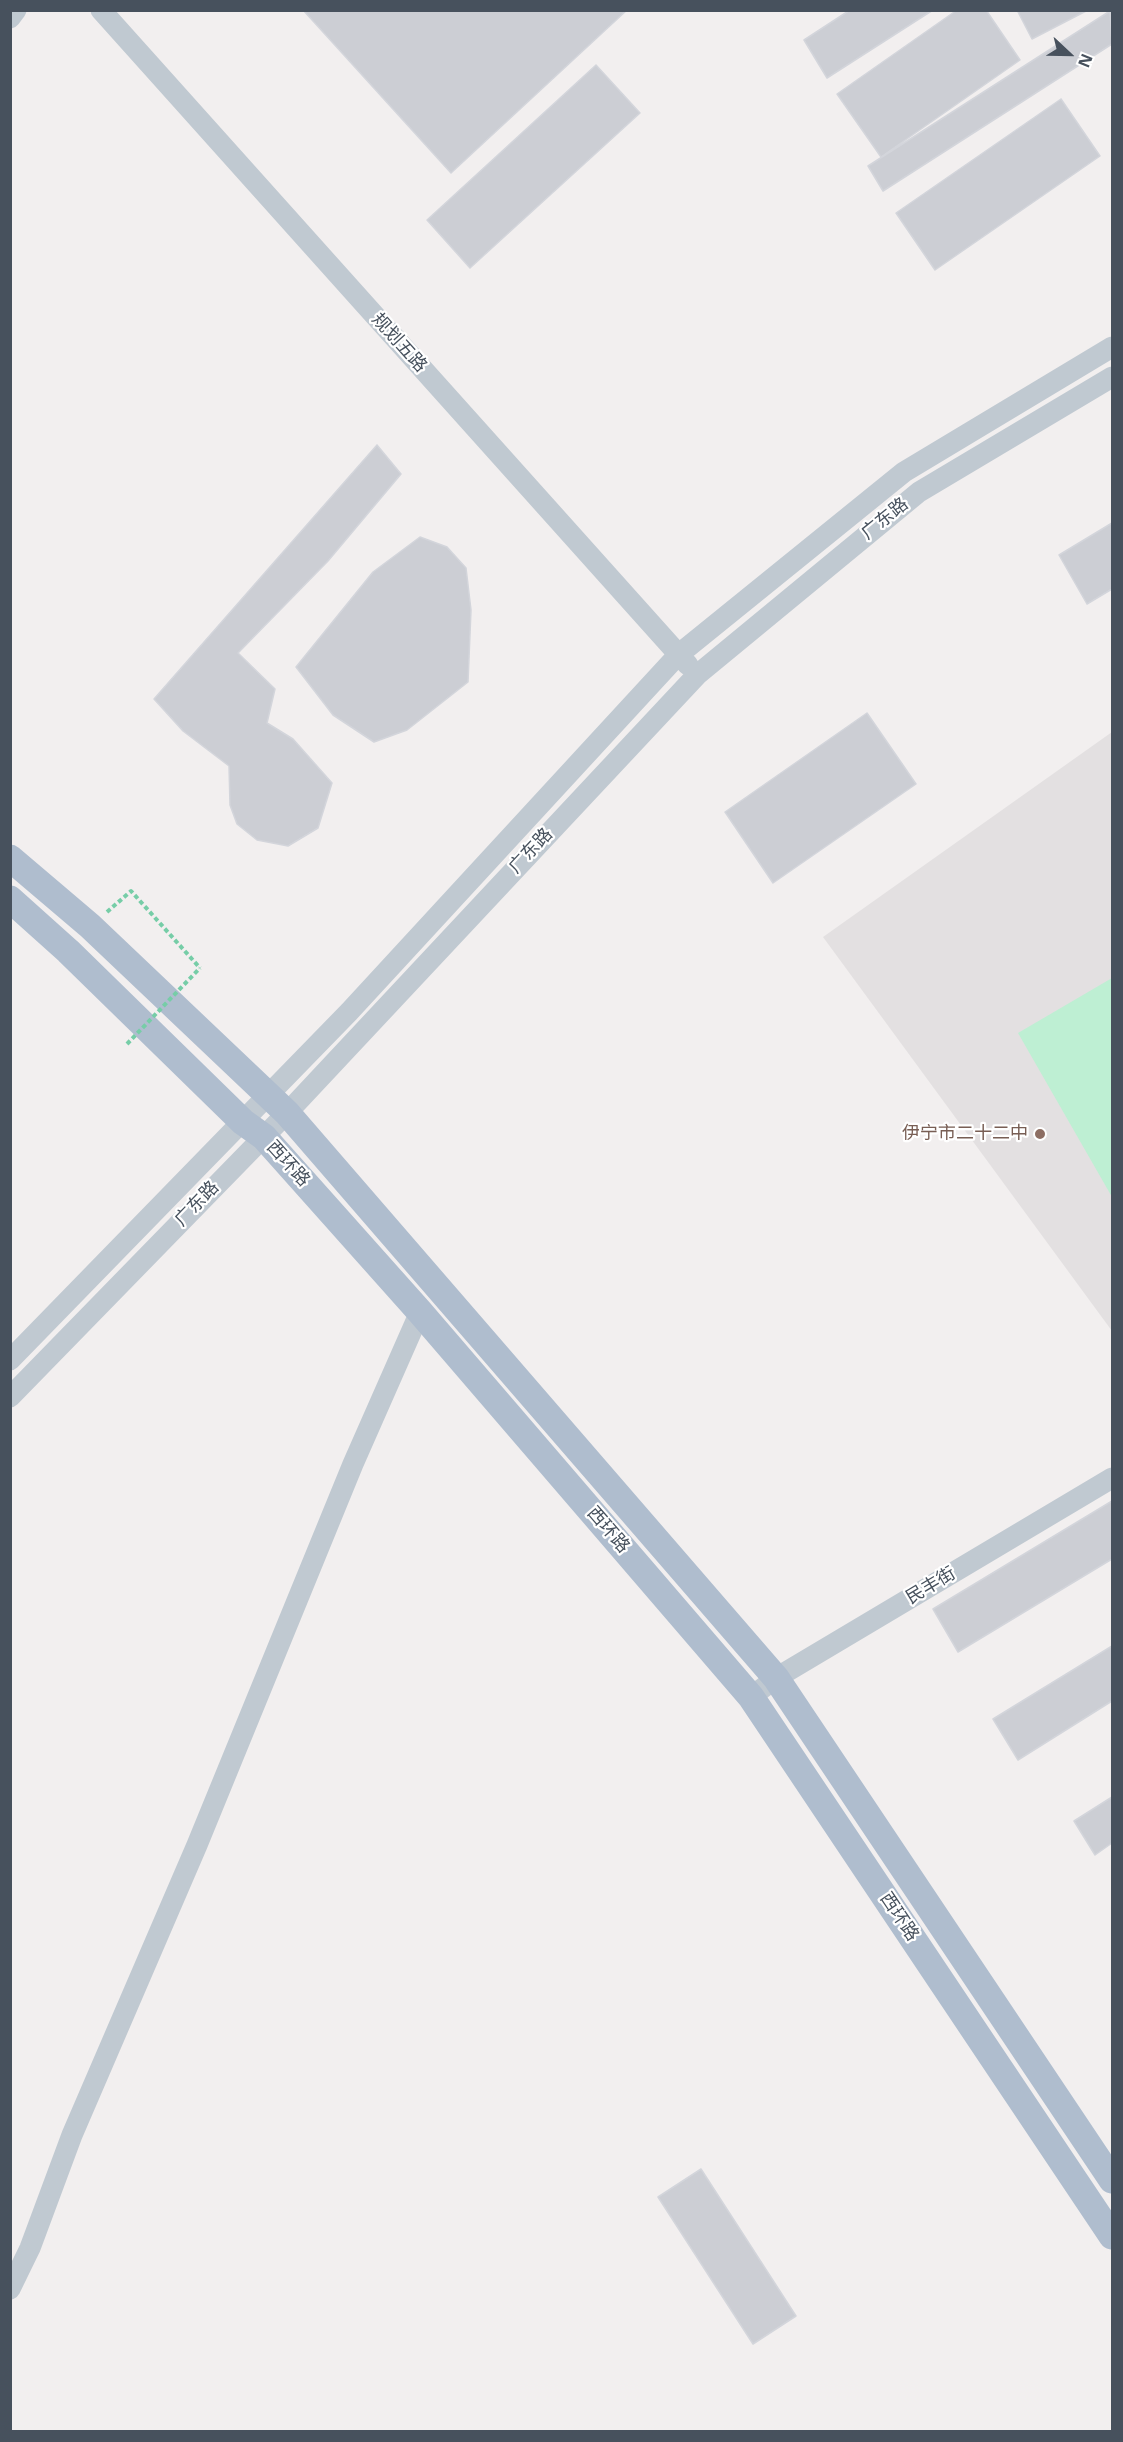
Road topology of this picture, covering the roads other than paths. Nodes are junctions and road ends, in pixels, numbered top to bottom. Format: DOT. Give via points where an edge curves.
graph roads {
  1 [pos="16,10"];
  2 [pos="101,10"];
  3 [pos="10,18"];
  4 [pos="1113,347"];
  5 [pos="1113,377"];
  6 [pos="678,655"];
  7 [pos="697,675"];
  8 [pos="10,858"];
  9 [pos="10,899"];
  10 [pos="278,1104"];
  11 [pos="254,1129"];
  12 [pos="420,1312"];
  13 [pos="10,1360"];
  14 [pos="10,1397"];
  15 [pos="1113,1478"];
  16 [pos="776,1678"];
  17 [pos="752,1697"];
  18 [pos="1113,2181"];
  19 [pos="1113,2236"];
  20 [pos="10,2289"];
  1 -- 3 [label="street"];
  2 -- 6 [label="street, 规划五路"];
  4 -- 6 [label="street, 广东路" via="904,472"];
  5 -- 7 [label="street, 广东路" via="919,492"];
  6 -- 7 [label="street, 规划五路"];
  6 -- 10 [label="street, 广东路"];
  7 -- 10 [label="street, 广东路"];
  8 -- 10 [label="main road, 西环路" via="90,926"];
  9 -- 11 [label="main road, 西环路"];
  10 -- 11 [label="street, 广东路"];
  10 -- 16 [label="main road, 西环路"];
  11 -- 12 [label="main road, 西环路"];
  11 -- 13 [label="street, 广东路"];
  11 -- 14 [label="street, 广东路"];
  12 -- 17 [label="main road, 西环路"];
  12 -- 20 [label="street"];
  15 -- 16 [label="street, 民丰街"];
  16 -- 17 [label="street, 民丰街"];
  16 -- 18 [label="main road, 西环路"];
  17 -- 19 [label="main road, 西环路"];
}
